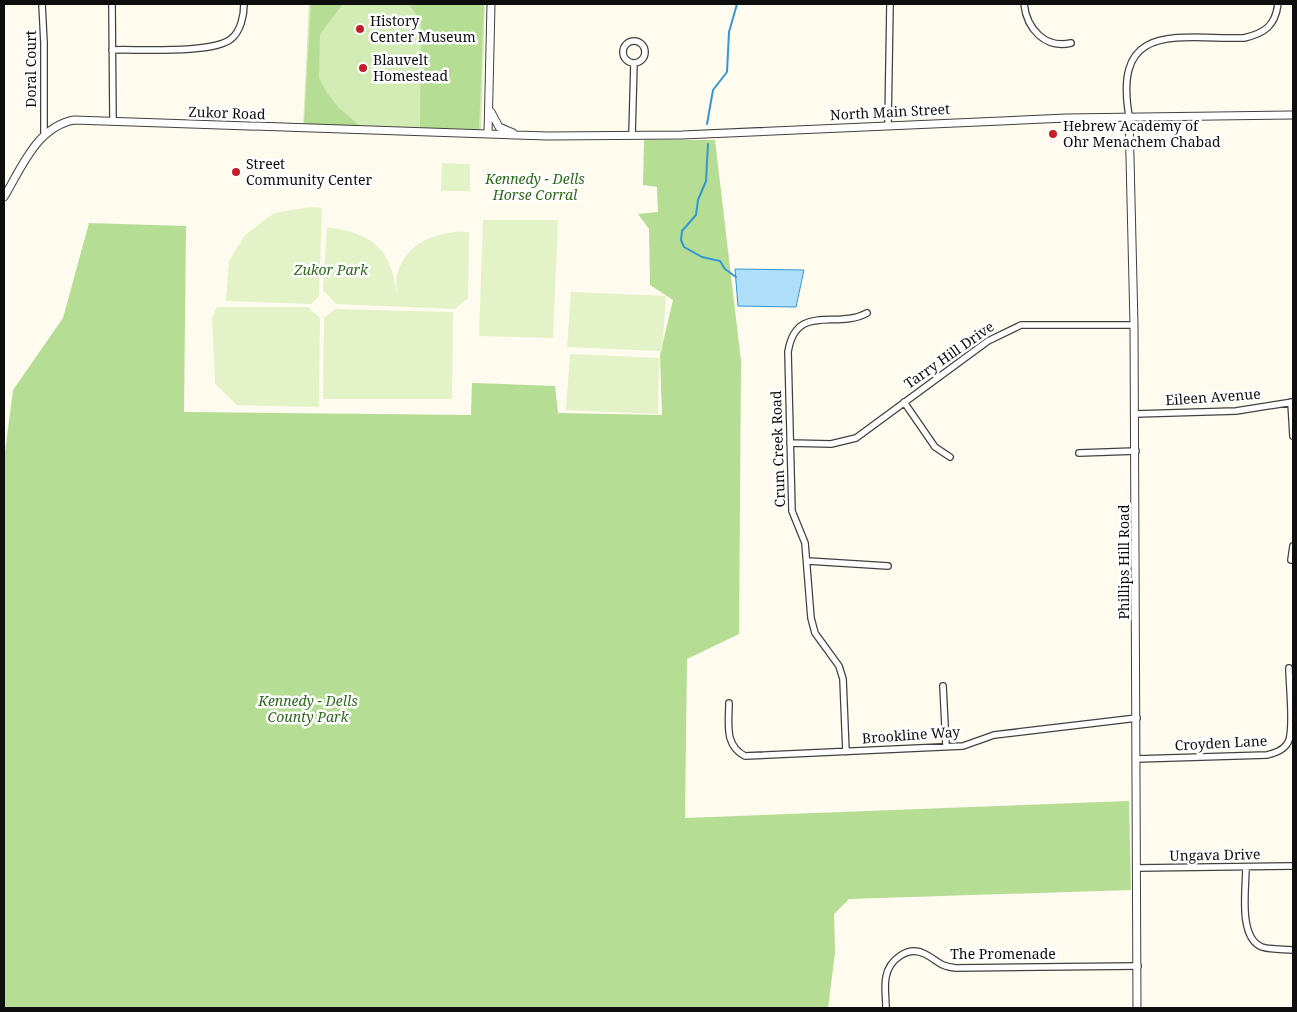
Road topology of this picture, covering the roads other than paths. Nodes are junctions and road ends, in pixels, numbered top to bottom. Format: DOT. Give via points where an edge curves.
graph roads {
  1 [pos="42,4"];
  2 [pos="112,4"];
  3 [pos="244,4"];
  4 [pos="491,4"];
  5 [pos="890,4"];
  6 [pos="1024,4"];
  7 [pos="1278,4"];
  8 [pos="1071,43"];
  9 [pos="112,50"];
  10 [pos="634,64"];
  11 [pos="490,101"];
  12 [pos="1293,115"];
  13 [pos="1129,116"];
  14 [pos="113,121"];
  15 [pos="888,125"];
  16 [pos="44,134"];
  17 [pos="488,134"];
  18 [pos="520,135"];
  19 [pos="632,135"];
  20 [pos="4,197"];
  21 [pos="867,313"];
  22 [pos="1134,326"];
  23 [pos="904,402"];
  24 [pos="1292,402"];
  25 [pos="1135,414"];
  26 [pos="1293,436"];
  27 [pos="790,443"];
  28 [pos="1136,452"];
  29 [pos="1079,453"];
  30 [pos="950,457"];
  31 [pos="1293,546"];
  32 [pos="1291,560"];
  33 [pos="808,561"];
  34 [pos="888,566"];
  35 [pos="1288,668"];
  36 [pos="943,686"];
  37 [pos="729,703"];
  38 [pos="1137,718"];
  39 [pos="946,746"];
  40 [pos="846,752"];
  41 [pos="1136,759"];
  42 [pos="1293,866"];
  43 [pos="1246,867"];
  44 [pos="1137,868"];
  45 [pos="1293,950"];
  46 [pos="1138,966"];
  47 [pos="886,1008"];
  48 [pos="1137,1008"];
  1 -- 16 [label="street, Doral Court"];
  2 -- 9 [label="street"];
  3 -- 9 [label="street" via="239,28 232,38 221,44 205,48"];
  4 -- 11 [label="street"];
  5 -- 15 [label="street"];
  6 -- 8 [label="street" via="1029,22 1045,41 1062,45"];
  7 -- 13 [label="street" via="1275,19 1268,29 1256,35 1160,39 1142,48 1129,70"];
  9 -- 14 [label="street"];
  10 -- 19 [label="street"];
  11 -- 17 [label="street"];
  11 -- 18 [label="street" via="497,124"];
  12 -- 13 [label="street, North Main Street"];
  13 -- 15 [label="street, North Main Street"];
  13 -- 22 [label="street, Phillips Hill Road"];
  14 -- 16 [label="street, Zukor Road" via="62,122"];
  14 -- 17 [label="street, Zukor Road"];
  15 -- 19 [label="street, North Main Street"];
  16 -- 20 [label="street, Zukor Road"];
  17 -- 18 [label="street, North Main Street"];
  18 -- 19 [label="street, North Main Street"];
  21 -- 27 [label="street, Crum Creek Road" via="850,319 811,320 795,331 788,352"];
  22 -- 23 [label="street, Tarry Hill Drive" via="1021,325 988,341"];
  22 -- 25 [label="street, Phillips Hill Road"];
  23 -- 27 [label="street, Tarry Hill Drive" via="850,440 831,444"];
  23 -- 30 [label="street" via="935,447"];
  24 -- 25 [label="street, Eileen Avenue" via="1236,411"];
  24 -- 26 [label="street"];
  25 -- 28 [label="street, Phillips Hill Road"];
  27 -- 33 [label="street, Crum Creek Road" via="792,511 805,543"];
  28 -- 29 [label="street"];
  28 -- 38 [label="street, Phillips Hill Road"];
  31 -- 32 [label="street"];
  33 -- 34 [label="street"];
  33 -- 40 [label="street, Crum Creek Road" via="815,633 839,666 843,679"];
  35 -- 41 [label="street, Croyden Lane" via="1290,730 1289,741 1283,749 1268,755"];
  36 -- 39 [label="street"];
  37 -- 40 [label="street, Brookline Way" via="730,739 735,750 745,756"];
  38 -- 39 [label="street, Brookline Way" via="994,735 962,746"];
  38 -- 41 [label="street, Phillips Hill Road"];
  39 -- 40 [label="street, Brookline Way"];
  41 -- 44 [label="street, Phillips Hill Road"];
  42 -- 43 [label="street, Ungava Drive"];
  43 -- 44 [label="street, Ungava Drive"];
  43 -- 45 [label="street" via="1246,923 1250,937 1262,947"];
  44 -- 46 [label="street, Phillips Hill Road"];
  46 -- 47 [label="street, The Promenade" via="956,968 937,964 924,953 908,952 894,960 886,976"];
  46 -- 48 [label="street, Phillips Hill Road"];
}
